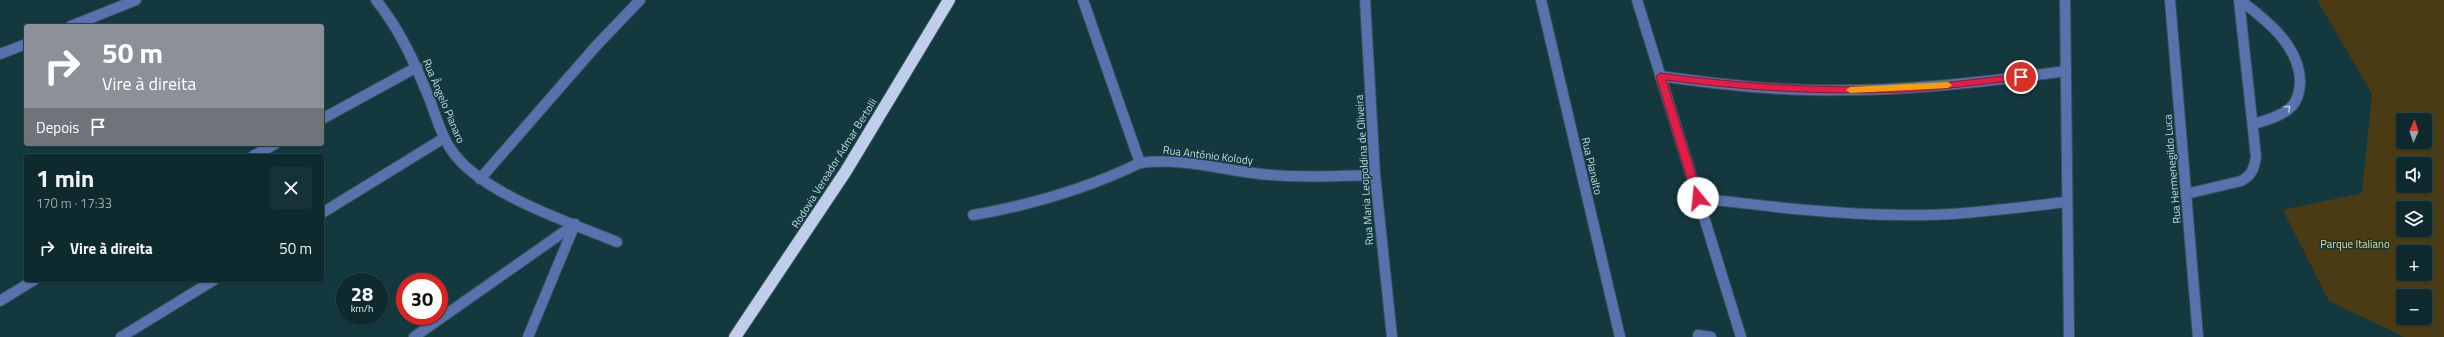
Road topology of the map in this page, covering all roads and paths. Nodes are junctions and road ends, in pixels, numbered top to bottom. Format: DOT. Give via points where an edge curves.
graph roads {
  1 [pos="136,0"];
  2 [pos="376,0"];
  3 [pos="640,0"];
  4 [pos="949,0"];
  5 [pos="1083,0"];
  6 [pos="1365,0"];
  7 [pos="1541,0"];
  8 [pos="1637,0"];
  9 [pos="2065,0"];
  10 [pos="2170,0"];
  11 [pos="2239,0"];
  12 [pos="76,24"];
  13 [pos="24,45"];
  14 [pos="0,54"];
  15 [pos="417,67"];
  16 [pos="2066,71"];
  17 [pos="1660,76"];
  18 [pos="324,118"];
  19 [pos="2254,124"];
  20 [pos="444,138"];
  21 [pos="271,146"];
  22 [pos="257,154"];
  23 [pos="1140,163"];
  24 [pos="1375,175"];
  25 [pos="480,179"];
  26 [pos="2186,194"];
  27 [pos="1698,198"];
  28 [pos="2067,202"];
  29 [pos="324,212"];
  30 [pos="973,214"];
  31 [pos="575,224"];
  32 [pos="617,242"];
  33 [pos="31,282"];
  34 [pos="211,282"];
  35 [pos="0,301"];
  36 [pos="1698,335"];
  37 [pos="121,337"];
  38 [pos="414,337"];
  39 [pos="528,337"];
  40 [pos="735,337"];
  41 [pos="1392,337"];
  42 [pos="1620,337"];
  43 [pos="1711,337"];
  44 [pos="1741,337"];
  45 [pos="2068,337"];
  46 [pos="2198,337"];
  1 -- 12 [label="street"];
  2 -- 15 [label="street, Rua Ângelo Pianaro" via="399,28"];
  3 -- 25 [label="street" via="596,46"];
  4 -- 40 [label="highway, Rodovia Vereador Admar Bertolli" via="813,222"];
  5 -- 23 [label="street"];
  6 -- 24 [label="street, Rua Maria Leopoldina de Oliveira"];
  7 -- 42 [label="street, Rua Planalto"];
  8 -- 17 [label="street"];
  9 -- 16 [label="street"];
  10 -- 26 [label="street, Rua Hermenegildo Luca"];
  11 -- 19 [label="street"];
  19 -- 11 [label="street, one-way" via="2279,116 2291,107 2299,95 2300,79 2296,60 2288,45 2260,15"];
  13 -- 14 [label="street"];
  15 -- 18 [label="street"];
  15 -- 20 [label="street, Rua Ângelo Pianaro"];
  16 -- 17 [label="street" via="1960,84 1854,90 1761,88"];
  16 -- 28 [label="street"];
  17 -- 27 [label="street"];
  19 -- 26 [label="street" via="2256,157 2254,169 2249,177"];
  20 -- 25 [label="street, Rua Ângelo Pianaro" via="454,155"];
  20 -- 29 [label="street"];
  21 -- 22 [label="street"];
  23 -- 24 [label="street, Rua Antônio Kolody" via="1162,160 1238,171 1298,176"];
  23 -- 30 [label="street, Rua Antônio Kolody" via="1093,184 1036,203"];
  24 -- 41 [label="street, Rua Maria Leopoldina de Oliveira"];
  25 -- 31 [label="street, Rua Ângelo Pianaro"];
  26 -- 46 [label="street, Rua Hermenegildo Luca"];
  27 -- 28 [label="street" via="1819,212 1883,216 1947,214"];
  27 -- 44 [label="street"];
  28 -- 45 [label="street"];
  31 -- 32 [label="street, Rua Ângelo Pianaro"];
  31 -- 38 [label="street"];
  31 -- 39 [label="street"];
  33 -- 35 [label="street"];
  34 -- 37 [label="street"];
  36 -- 43 [label="street"];
}
